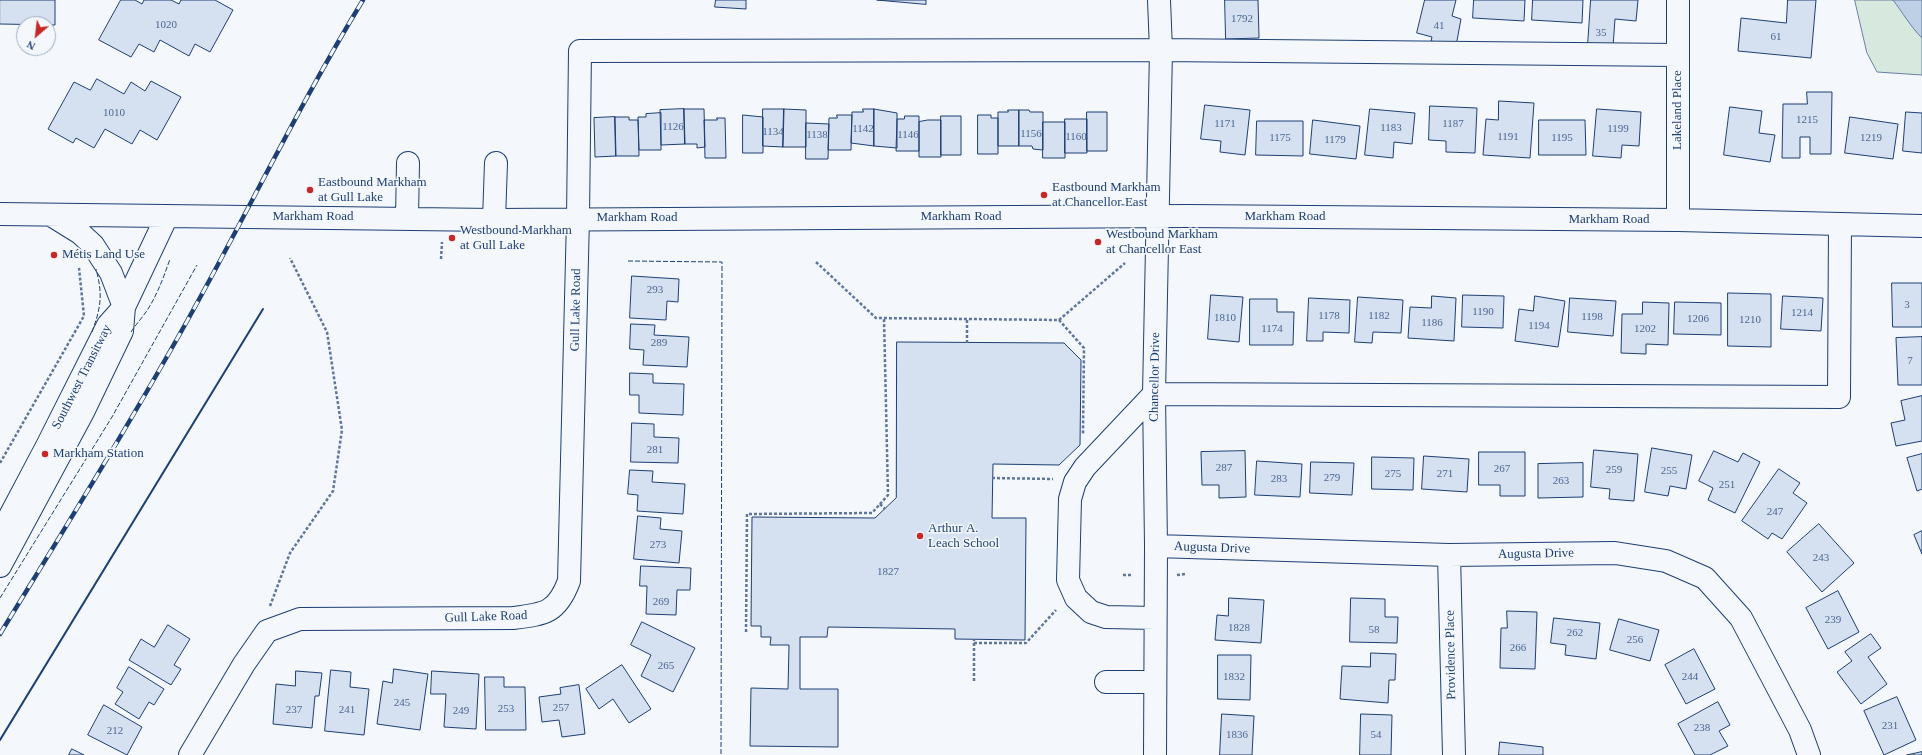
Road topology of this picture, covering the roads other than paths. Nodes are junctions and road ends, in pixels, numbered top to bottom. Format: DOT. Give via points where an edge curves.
graph roads {
  1 [pos="1160,0"];
  2 [pos="1678,0"];
  3 [pos="1161,50"];
  4 [pos="1678,55"];
  5 [pos="408,163"];
  6 [pos="496,163"];
  7 [pos="0,214"];
  8 [pos="51,215"];
  9 [pos="167,216"];
  10 [pos="1158,216"];
  11 [pos="407,218"];
  12 [pos="578,218"];
  13 [pos="494,220"];
  14 [pos="1678,220"];
  15 [pos="1840,224"];
  16 [pos="1922,226"];
  17 [pos="124,307"];
  18 [pos="1154,394"];
  19 [pos="0,536"];
  20 [pos="1156,546"];
  21 [pos="1449,555"];
  22 [pos="0,566"];
  23 [pos="1156,618"];
  24 [pos="1106,682"];
  25 [pos="1155,682"];
  26 [pos="190,755"];
  27 [pos="1155,755"];
  28 [pos="1454,755"];
  29 [pos="1809,755"];
  1 -- 3 [label="street, Chancellor Drive"];
  2 -- 4 [label="street, Lakeland Place"];
  3 -- 4 [label="street"];
  3 -- 10 [label="street, Chancellor Drive"];
  3 -- 12 [label="street, Gull Lake Road" via="580,51"];
  4 -- 14 [label="street, Lakeland Place"];
  5 -- 11 [label="street"];
  6 -- 13 [label="street"];
  7 -- 8 [label="street, Markham Road"];
  8 -- 9 [label="street, Markham Road"];
  8 -- 17 [label="street" via="93,245 111,273"];
  9 -- 11 [label="street, Markham Road"];
  9 -- 17 [label="street, Southwest Transitway"];
  10 -- 12 [label="street, Markham Road"];
  10 -- 14 [label="street, Markham Road"];
  10 -- 18 [label="street, Chancellor Drive"];
  11 -- 13 [label="street, Markham Road"];
  12 -- 13 [label="street, Markham Road"];
  12 -- 26 [label="street, Gull Lake Road" via="570,582 563,598 550,610 534,616 300,619 267,630"];
  14 -- 15 [label="street, Markham Road"];
  15 -- 16 [label="street, Markham Road"];
  15 -- 18 [label="street" via="1839,397"];
  17 -- 19 [label="street, Southwest Transitway" via="108,324"];
  17 -- 22 [label="street, Southwest Transitway" via="122,331 83,412"];
  18 -- 20 [label="street, Chancellor Drive"];
  18 -- 23 [label="street" via="1085,467 1075,482 1070,499 1068,580 1076,598 1091,612 1106,617"];
  20 -- 21 [label="street, Augusta Drive"];
  20 -- 23 [label="street, Chancellor Drive"];
  21 -- 28 [label="street, Providence Place"];
  21 -- 29 [label="street, Augusta Drive" via="1615,553 1666,561 1705,578 1741,618 1800,730"];
  23 -- 25 [label="street, Chancellor Drive"];
  24 -- 25 [label="street"];
  25 -- 27 [label="street, Chancellor Drive"];
}
